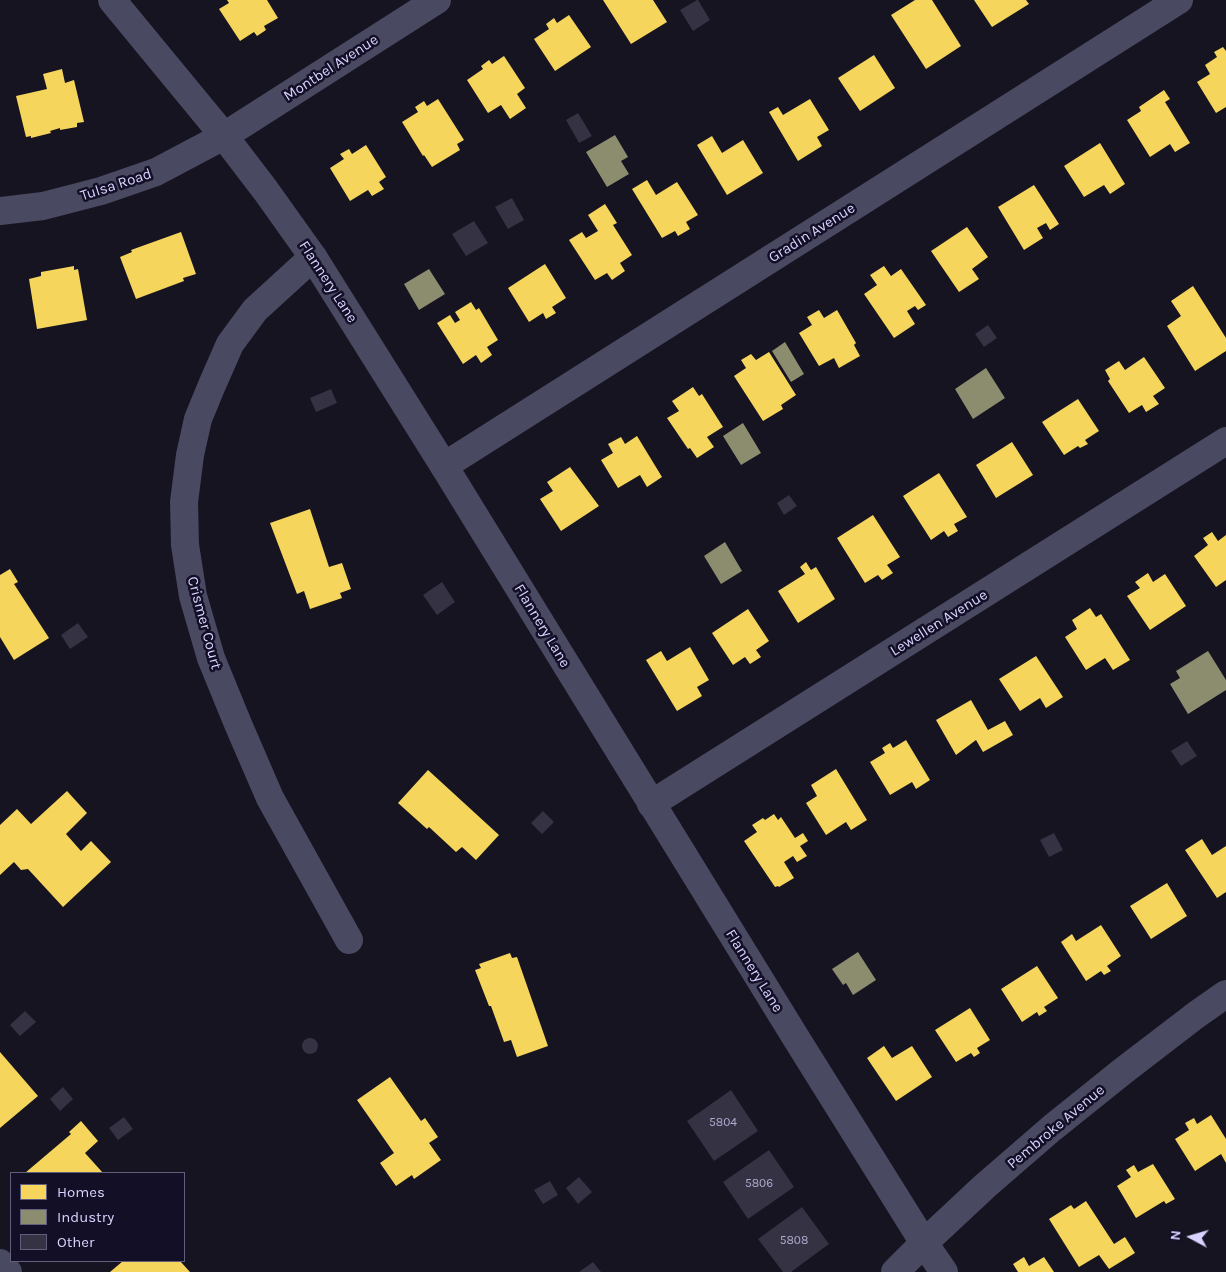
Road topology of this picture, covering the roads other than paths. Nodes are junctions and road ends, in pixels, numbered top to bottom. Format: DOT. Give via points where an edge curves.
graph roads {
  1 [pos="112,0"];
  2 [pos="437,0"];
  3 [pos="1179,0"];
  4 [pos="224,136"];
  5 [pos="0,211"];
  6 [pos="313,257"];
  7 [pos="1226,441"];
  8 [pos="444,466"];
  9 [pos="651,804"];
  10 [pos="350,940"];
  11 [pos="1226,994"];
  12 [pos="924,1243"];
  13 [pos="0,1263"];
  14 [pos="8,1272"];
  15 [pos="895,1272"];
  16 [pos="944,1272"];
  1 -- 4 [label="street, Flannery Lane"];
  2 -- 4 [label="street, Montbel Avenue"];
  3 -- 8 [label="street, Gradin Avenue"];
  4 -- 5 [label="street, Tulsa Road" via="156,172 102,191 43,206"];
  4 -- 6 [label="street, Flannery Lane"];
  6 -- 8 [label="street, Flannery Lane"];
  6 -- 10 [label="street, Crismer Court" via="256,310 230,344 198,419 184,502 185,545 193,596 211,658 238,724 270,798"];
  7 -- 9 [label="street, Lewellen Avenue"];
  8 -- 9 [label="street, Flannery Lane"];
  9 -- 12 [label="street, Flannery Lane"];
  11 -- 12 [label="street, Pembroke Avenue" via="1052,1128"];
  12 -- 15 [label="street, Pembroke Avenue"];
  12 -- 16 [label="street, Flannery Lane"];
  13 -- 14 [label="street"];
}
